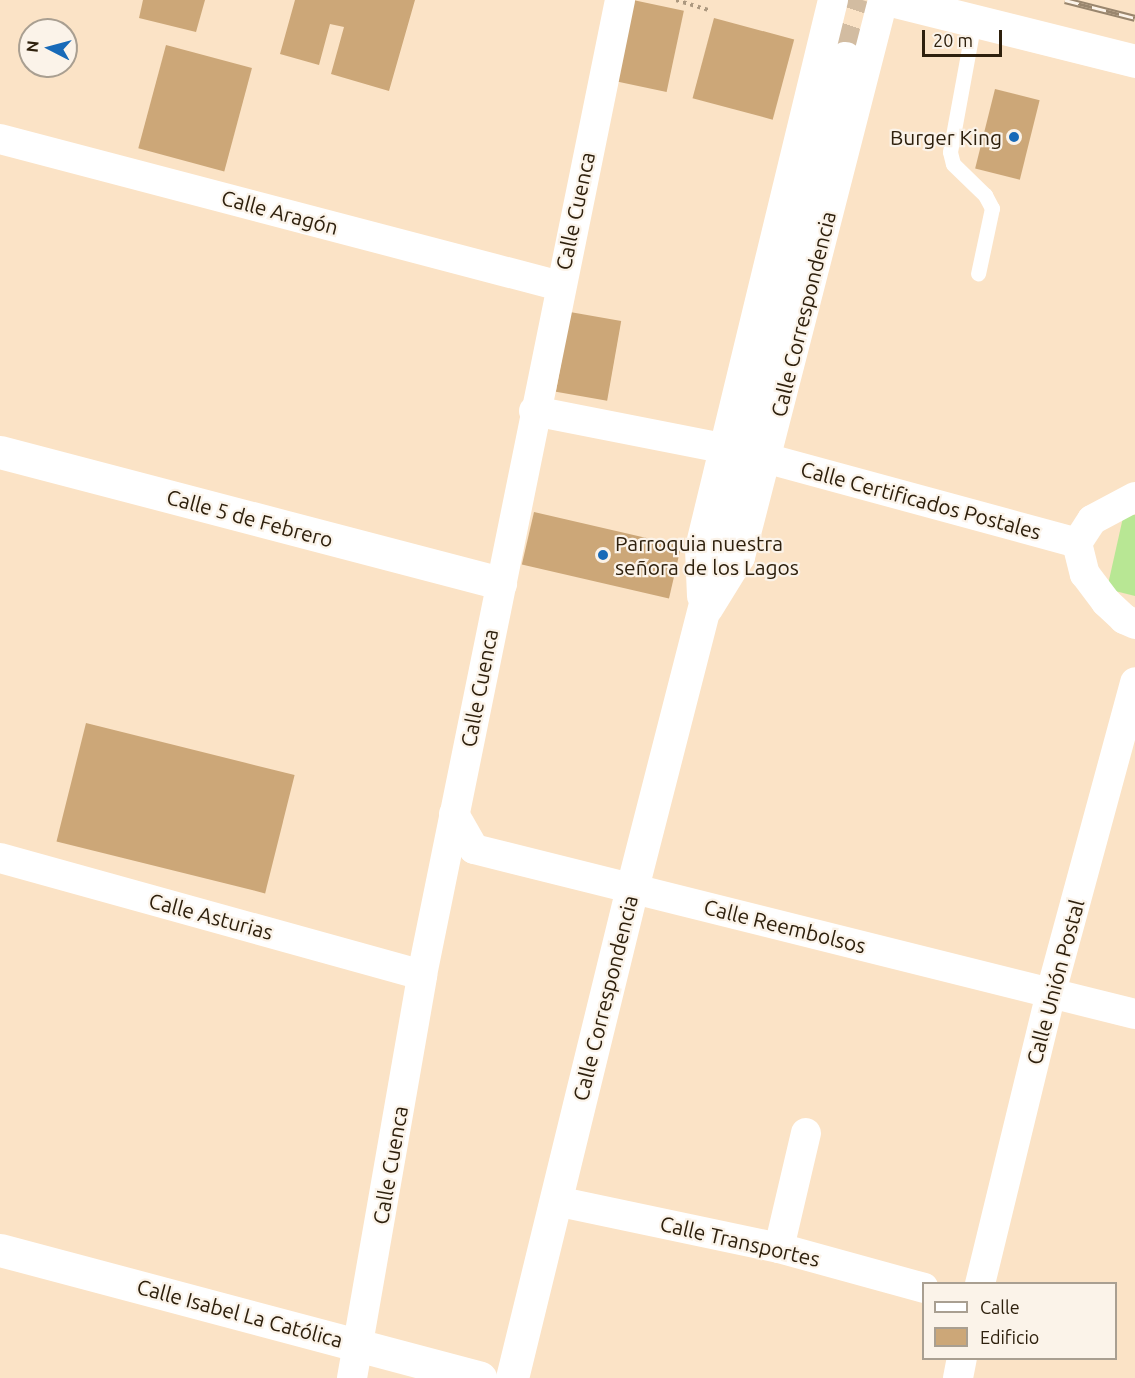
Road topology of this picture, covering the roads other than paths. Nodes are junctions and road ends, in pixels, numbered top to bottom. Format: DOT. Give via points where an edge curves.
graph roads {
  1 [pos="620,0"];
  2 [pos="833,0"];
  3 [pos="884,0"];
  4 [pos="891,0"];
  5 [pos="974,21"];
  6 [pos="845,58"];
  7 [pos="1135,61"];
  8 [pos="0,139"];
  9 [pos="978,273"];
  10 [pos="560,286"];
  11 [pos="534,411"];
  12 [pos="723,448"];
  13 [pos="0,452"];
  14 [pos="765,458"];
  15 [pos="1135,497"];
  16 [pos="1077,543"];
  17 [pos="500,583"];
  18 [pos="702,619"];
  19 [pos="1135,624"];
  20 [pos="1135,682"];
  21 [pos="454,814"];
  22 [pos="0,858"];
  23 [pos="632,888"];
  24 [pos="422,975"];
  25 [pos="1051,992"];
  26 [pos="1135,1014"];
  27 [pos="806,1133"];
  28 [pos="556,1201"];
  29 [pos="778,1248"];
  30 [pos="0,1250"];
  31 [pos="980,1282"];
  32 [pos="922,1287"];
  33 [pos="360,1344"];
  34 [pos="962,1360"];
  35 [pos="352,1378"];
  36 [pos="480,1378"];
  37 [pos="512,1378"];
  38 [pos="958,1378"];
  1 -- 10 [label="street, Calle Cuenca"];
  2 -- 12 [label="street, Calle Correspondencia"];
  3 -- 14 [label="street, Calle Correspondencia"];
  4 -- 5 [label="main road"];
  5 -- 7 [label="main road"];
  5 -- 9 [label="lane" via="950,152 953,164 985,195 992,208"];
  6 -- 18 [label="main road, Calle Correspondencia"];
  8 -- 10 [label="street, Calle Aragón"];
  10 -- 11 [label="street, Calle Cuenca"];
  11 -- 12 [label="street"];
  11 -- 17 [label="street, Calle Cuenca"];
  12 -- 18 [label="street, Calle Correspondencia" via="700,548"];
  13 -- 17 [label="main road, Calle 5 de Febrero"];
  14 -- 16 [label="street, Calle Certificados Postales"];
  14 -- 18 [label="street, Calle Correspondencia" via="740,557"];
  15 -- 16 [label="street" via="1092,520"];
  16 -- 19 [label="street" via="1085,574 1106,602"];
  17 -- 21 [label="street, Calle Cuenca"];
  18 -- 23 [label="main road, Calle Correspondencia"];
  20 -- 25 [label="street, Calle Unión Postal"];
  21 -- 23 [label="street, Calle Reembolsos" via="474,849"];
  21 -- 24 [label="street, Calle Cuenca"];
  22 -- 24 [label="street, Calle Asturias"];
  23 -- 25 [label="street, Calle Reembolsos"];
  23 -- 28 [label="main road, Calle Correspondencia"];
  24 -- 33 [label="street, Calle Cuenca"];
  25 -- 26 [label="street, Calle Reembolsos"];
  25 -- 31 [label="street, Calle Unión Postal"];
  27 -- 29 [label="street"];
  28 -- 29 [label="street, Calle Transportes"];
  28 -- 37 [label="main road, Calle Correspondencia"];
  29 -- 32 [label="street, Calle Transportes"];
  30 -- 33 [label="main road, Calle Isabel La Católica"];
  33 -- 35 [label="street, Calle Cuenca"];
  33 -- 36 [label="main road, Calle Isabel La Católica"];
  34 -- 38 [label="street"];
}
